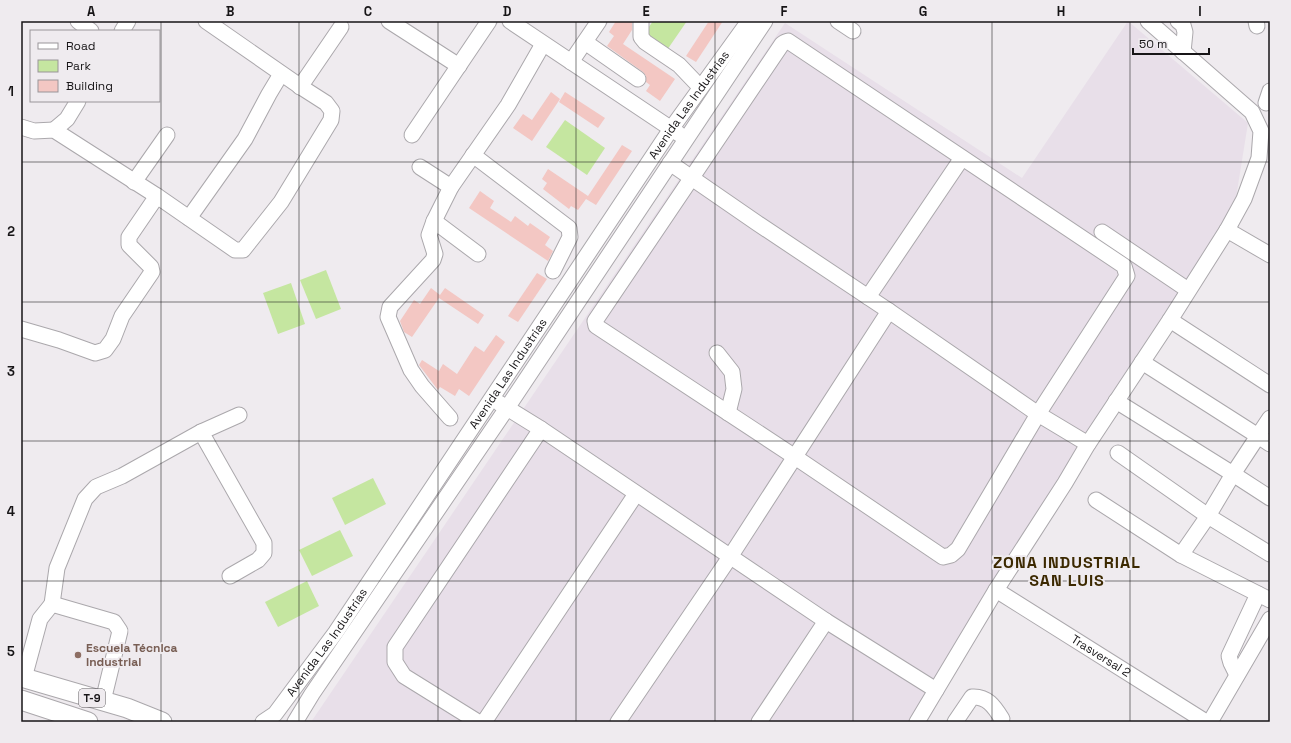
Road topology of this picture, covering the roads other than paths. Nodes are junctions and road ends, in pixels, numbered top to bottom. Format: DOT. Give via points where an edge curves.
graph roads {
  1 [pos="78,21"];
  2 [pos="128,21"];
  3 [pos="206,21"];
  4 [pos="389,21"];
  5 [pos="489,21"];
  6 [pos="510,21"];
  7 [pos="599,21"];
  8 [pos="641,21"];
  9 [pos="749,21"];
  10 [pos="765,21"];
  11 [pos="839,21"];
  12 [pos="1148,21"];
  13 [pos="1178,21"];
  14 [pos="341,27"];
  15 [pos="90,30"];
  16 [pos="123,30"];
  17 [pos="853,31"];
  18 [pos="585,42"];
  19 [pos="543,44"];
  20 [pos="1183,52"];
  21 [pos="571,62"];
  22 [pos="459,66"];
  23 [pos="281,74"];
  24 [pos="638,79"];
  25 [pos="300,87"];
  26 [pos="700,87"];
  27 [pos="77,102"];
  28 [pos="21,127"];
  29 [pos="671,129"];
  30 [pos="54,130"];
  31 [pos="167,135"];
  32 [pos="412,135"];
  33 [pos="686,139"];
  34 [pos="1265,150"];
  35 [pos="473,155"];
  36 [pos="962,158"];
  37 [pos="670,163"];
  38 [pos="420,167"];
  39 [pos="692,178"];
  40 [pos="134,182"];
  41 [pos="451,187"];
  42 [pos="157,196"];
  43 [pos="189,218"];
  44 [pos="434,221"];
  45 [pos="1227,230"];
  46 [pos="1102,232"];
  47 [pos="478,254"];
  48 [pos="1270,255"];
  49 [pos="553,271"];
  50 [pos="1188,290"];
  51 [pos="868,297"];
  52 [pos="889,310"];
  53 [pos="1170,320"];
  54 [pos="21,329"];
  55 [pos="717,353"];
  56 [pos="1142,362"];
  57 [pos="1270,385"];
  58 [pos="492,398"];
  59 [pos="1116,401"];
  60 [pos="507,408"];
  61 [pos="728,413"];
  62 [pos="1038,414"];
  63 [pos="239,415"];
  64 [pos="450,418"];
  65 [pos="1270,418"];
  66 [pos="541,430"];
  67 [pos="201,432"];
  68 [pos="1264,440"];
  69 [pos="1088,444"];
  70 [pos="1118,453"];
  71 [pos="795,457"];
  72 [pos="1234,474"];
  73 [pos="636,494"];
  74 [pos="1270,498"];
  75 [pos="1096,500"];
  76 [pos="1208,516"];
  77 [pos="1270,554"];
  78 [pos="1181,555"];
  79 [pos="730,557"];
  80 [pos="230,576"];
  81 [pos="996,590"];
  82 [pos="1266,596"];
  83 [pos="52,604"];
  84 [pos="1270,619"];
  85 [pos="826,621"];
  86 [pos="1238,675"];
  87 [pos="23,678"];
  88 [pos="936,690"];
  89 [pos="21,700"];
  90 [pos="103,701"];
  91 [pos="88,722"];
  92 [pos="162,722"];
  93 [pos="263,722"];
  94 [pos="295,722"];
  95 [pos="478,722"];
  96 [pos="484,722"];
  97 [pos="618,722"];
  98 [pos="759,722"];
  99 [pos="917,722"];
  100 [pos="955,722"];
  101 [pos="1001,722"];
  102 [pos="1206,722"];
  103 [pos="1210,722"];
  1 -- 15 [label="street"];
  2 -- 16 [label="street"];
  3 -- 23 [label="street"];
  4 -- 22 [label="street"];
  5 -- 22 [label="street"];
  6 -- 19 [label="street"];
  7 -- 18 [label="street"];
  8 -- 26 [label="street" via="641,37 679,65"];
  9 -- 26 [label="street, Avenida Las Industrias"];
  10 -- 33 [label="street, Avenida Las Industrias"];
  11 -- 17 [label="street"];
  12 -- 20 [label="street"];
  13 -- 20 [label="street" via="1183,25 1185,32"];
  14 -- 25 [label="street"];
  18 -- 21 [label="street"];
  18 -- 24 [label="street"];
  19 -- 21 [label="street"];
  19 -- 35 [label="street" via="508,105"];
  20 -- 34 [label="street" via="1252,112 1261,131"];
  21 -- 29 [label="street"];
  22 -- 32 [label="street"];
  23 -- 25 [label="street"];
  23 -- 43 [label="street" via="245,139"];
  25 -- 43 [label="street" via="326,103 332,111 331,120 281,202 243,250 236,250"];
  26 -- 29 [label="street, Avenida Las Industrias"];
  27 -- 30 [label="street" via="67,119"];
  28 -- 30 [label="street" via="34,131"];
  29 -- 33 [label="street"];
  29 -- 58 [label="street, Avenida Las Industrias"];
  30 -- 40 [label="street"];
  31 -- 40 [label="street"];
  33 -- 37 [label="street, Avenida Las Industrias"];
  34 -- 45 [label="street" via="1259,158 1244,199"];
  35 -- 41 [label="street"];
  35 -- 49 [label="street" via="569,228 570,237"];
  36 -- 39 [label="street" via="788,41 782,44"];
  36 -- 51 [label="street"];
  36 -- 62 [label="street" via="1124,266 1127,276"];
  37 -- 39 [label="street"];
  37 -- 60 [label="street, Avenida Las Industrias"];
  38 -- 41 [label="street"];
  39 -- 51 [label="street"];
  39 -- 61 [label="street" via="595,321 596,326"];
  40 -- 42 [label="street"];
  41 -- 44 [label="street"];
  42 -- 43 [label="street"];
  42 -- 54 [label="street" via="129,237 129,245 151,267 152,272 122,316 113,339 105,350 95,353"];
  44 -- 47 [label="street"];
  44 -- 64 [label="street" via="429,235 435,254 433,260 390,307 388,317 411,370"];
  45 -- 48 [label="street"];
  45 -- 50 [label="street"];
  46 -- 50 [label="street"];
  50 -- 53 [label="street"];
  51 -- 52 [label="street"];
  52 -- 62 [label="street"];
  52 -- 71 [label="street"];
  53 -- 56 [label="street"];
  53 -- 57 [label="street"];
  55 -- 61 [label="street" via="732,372 734,389"];
  56 -- 59 [label="street"];
  56 -- 68 [label="street"];
  58 -- 60 [label="street"];
  58 -- 93 [label="street, Avenida Las Industrias" via="336,632 275,714"];
  59 -- 69 [label="street"];
  59 -- 72 [label="street"];
  60 -- 66 [label="street"];
  60 -- 94 [label="street, Avenida Las Industrias"];
  61 -- 71 [label="street"];
  62 -- 69 [label="street"];
  62 -- 71 [label="street" via="958,549 943,557"];
  63 -- 67 [label="street"];
  65 -- 68 [label="street"];
  66 -- 73 [label="street"];
  66 -- 95 [label="street" via="395,647 395,662 404,676"];
  67 -- 80 [label="street" via="264,543 264,553 258,560"];
  67 -- 83 [label="street" via="122,476 96,487 85,499 57,568"];
  68 -- 72 [label="street"];
  69 -- 81 [label="street"];
  70 -- 76 [label="street"];
  71 -- 79 [label="street"];
  72 -- 74 [label="street"];
  72 -- 76 [label="street"];
  73 -- 79 [label="street"];
  73 -- 96 [label="street"];
  75 -- 78 [label="street"];
  76 -- 77 [label="street"];
  76 -- 78 [label="street"];
  78 -- 82 [label="street"];
  79 -- 85 [label="street"];
  79 -- 97 [label="street"];
  81 -- 88 [label="street"];
  81 -- 102 [label="street, Trasversal 2"];
  82 -- 86 [label="street" via="1245,619 1229,656"];
  83 -- 87 [label="street" via="40,619"];
  83 -- 90 [label="street" via="114,622 120,631"];
  84 -- 86 [label="street"];
  85 -- 88 [label="street"];
  85 -- 98 [label="street"];
  86 -- 103 [label="street"];
  87 -- 90 [label="main road, T-9"];
  88 -- 99 [label="street"];
  89 -- 91 [label="main road, T-9"];
  90 -- 92 [label="main road, T-9"];
  100 -- 101 [label="street" via="972,697 979,697 986,699 997,710 1002,718"];
}
